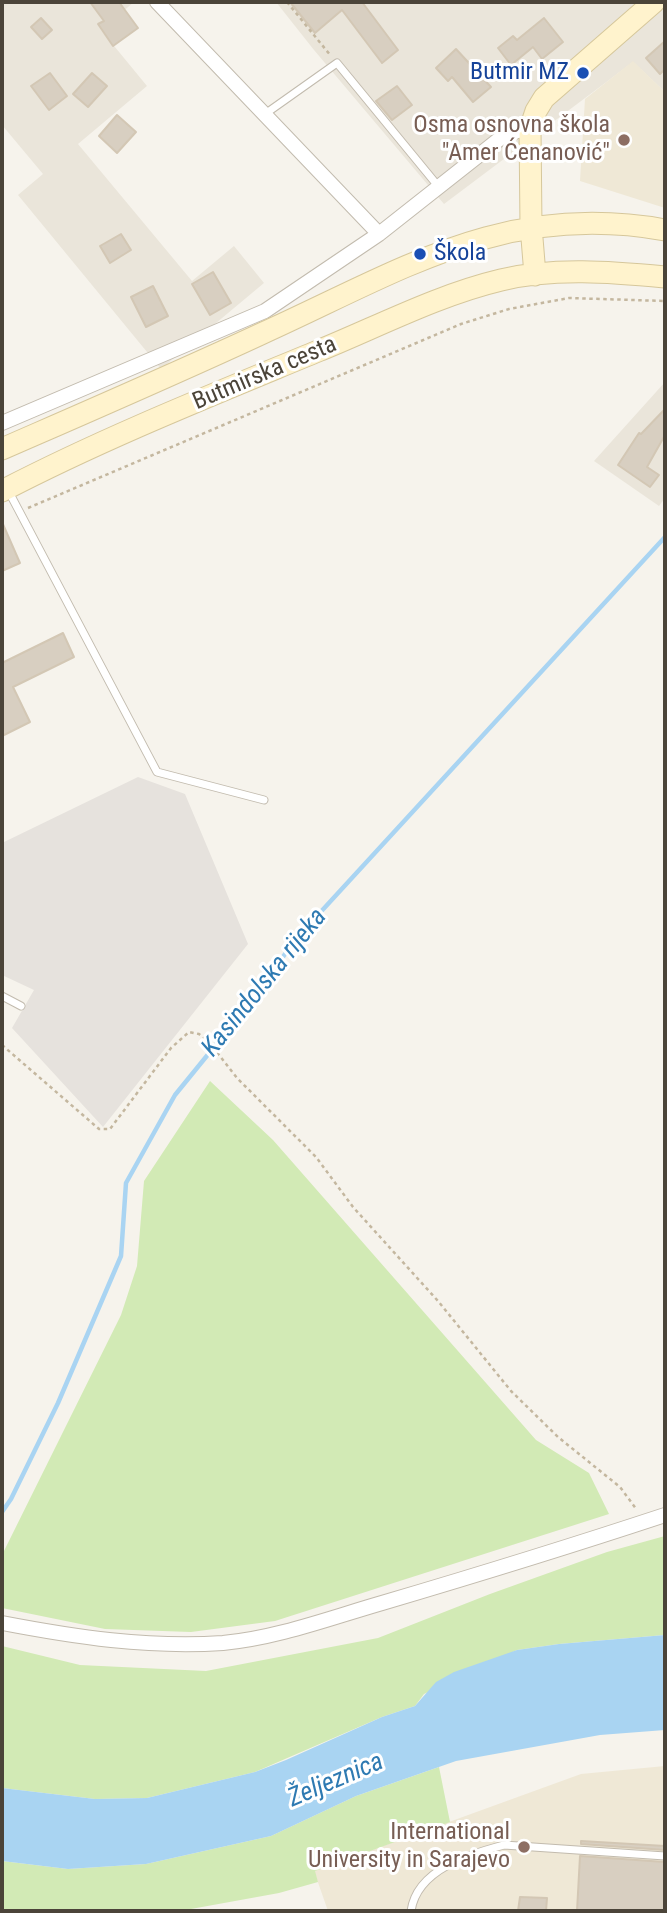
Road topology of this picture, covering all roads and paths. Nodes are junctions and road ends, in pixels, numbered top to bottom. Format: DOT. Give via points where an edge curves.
graph roads {
  1 [pos="158,2"];
  2 [pos="286,2"];
  3 [pos="654,2"];
  4 [pos="337,63"];
  5 [pos="265,114"];
  6 [pos="530,129"];
  7 [pos="438,186"];
  8 [pos="531,226"];
  9 [pos="665,230"];
  10 [pos="379,234"];
  11 [pos="535,275"];
  12 [pos="665,277"];
  13 [pos="665,301"];
  14 [pos="2,423"];
  15 [pos="2,449"];
  16 [pos="4,490"];
  17 [pos="18,513"];
  18 [pos="264,800"];
  19 [pos="2,996"];
  20 [pos="21,1006"];
  21 [pos="2,1045"];
  22 [pos="665,1515"];
  23 [pos="645,1522"];
  24 [pos="2,1623"];
  25 [pos="665,1856"];
  26 [pos="411,1911"];
  1 -- 5 [label="street"];
  2 -- 4 [label="path"];
  3 -- 6 [label="main road" via="544,98"];
  4 -- 5 [label="lane"];
  4 -- 7 [label="lane"];
  5 -- 10 [label="street"];
  6 -- 7 [label="street" via="502,137"];
  6 -- 8 [label="main road"];
  7 -- 10 [label="street"];
  8 -- 9 [label="main road, Butmirska cesta" via="598,223"];
  8 -- 11 [label="main road"];
  8 -- 15 [label="main road, Butmirska cesta" via="412,262"];
  10 -- 14 [label="street" via="265,311"];
  11 -- 12 [label="main road, Butmirska cesta" via="608,272"];
  11 -- 16 [label="main road, Butmirska cesta" via="501,280 425,307 119,436"];
  13 -- 17 [label="path" via="569,298 461,324"];
  16 -- 17 [label="lane"];
  17 -- 18 [label="lane" via="157,772"];
  19 -- 20 [label="lane"];
  21 -- 23 [label="path" via="105,1131 171,1048 189,1032 199,1034 316,1157 510,1391 620,1487"];
  22 -- 23 [label="street"];
  23 -- 24 [label="street" via="280,1633 226,1642 133,1643"];
  25 -- 26 [label="lane" via="504,1845 448,1864 423,1885"];
}
